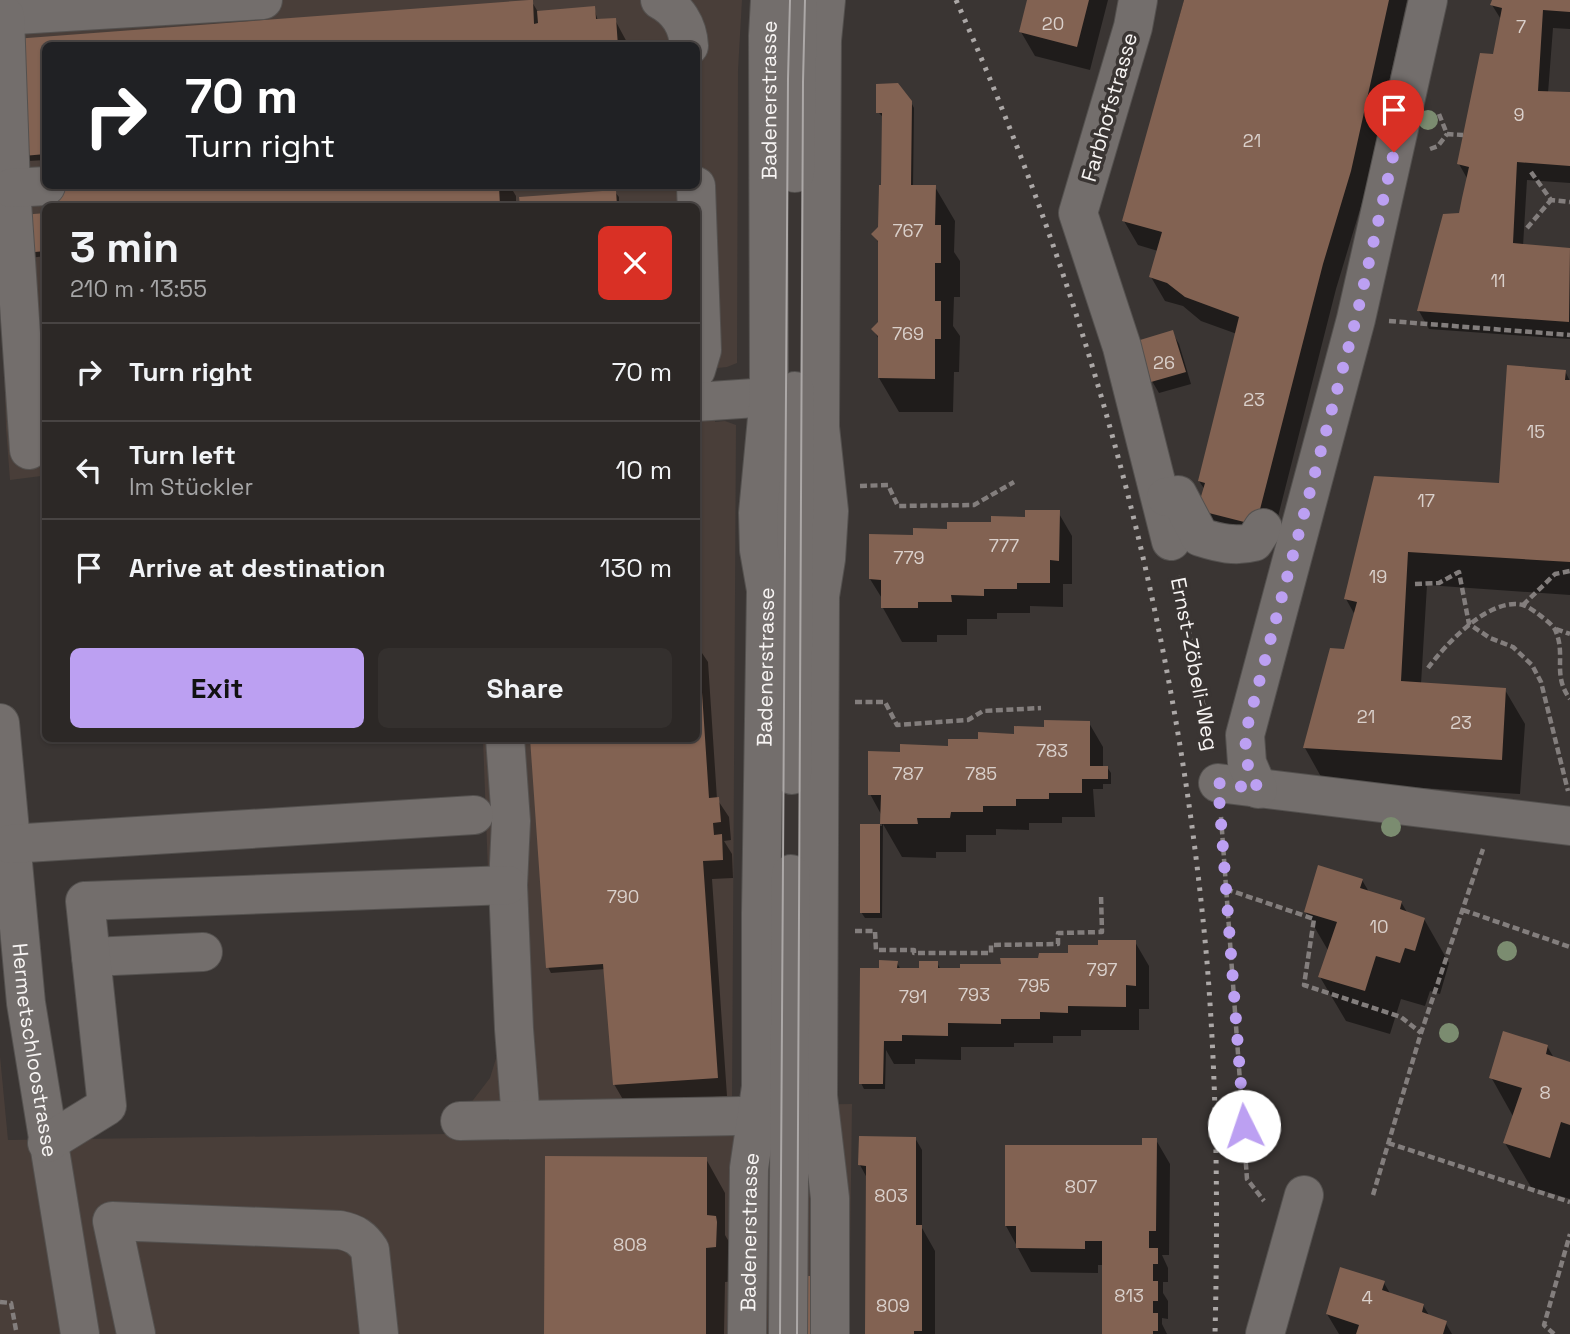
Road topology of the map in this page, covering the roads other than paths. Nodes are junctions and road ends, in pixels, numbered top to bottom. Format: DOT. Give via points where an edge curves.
graph roads {
  1 [pos="263,0"];
  2 [pos="660,0"];
  3 [pos="770,0"];
  4 [pos="798,0"];
  5 [pos="826,0"];
  6 [pos="1138,0"];
  7 [pos="1428,0"];
  8 [pos="2,16"];
  9 [pos="690,42"];
  10 [pos="28,187"];
  11 [pos="700,295"];
  12 [pos="700,357"];
  13 [pos="769,397"];
  14 [pos="700,402"];
  15 [pos="25,451"];
  16 [pos="1160,498"];
  17 [pos="1262,528"];
  18 [pos="1171,541"];
  19 [pos="0,723"];
  20 [pos="505,742"];
  21 [pos="1218,783"];
  22 [pos="1258,789"];
  23 [pos="474,815"];
  24 [pos="1570,826"];
  25 [pos="10,844"];
  26 [pos="508,886"];
  27 [pos="203,952"];
  28 [pos="91,957"];
  29 [pos="740,1116"];
  30 [pos="521,1120"];
  31 [pos="460,1121"];
  32 [pos="47,1143"];
  33 [pos="1304,1195"];
  34 [pos="112,1221"];
  35 [pos="61,1228"];
  36 [pos="80,1334"];
  37 [pos="136,1334"];
  38 [pos="379,1334"];
  39 [pos="747,1334"];
  40 [pos="788,1334"];
  41 [pos="830,1334"];
  42 [pos="1265,1334"];
  1 -- 8 [label="street"];
  2 -- 9 [label="street" via="675,8"];
  3 -- 13 [label="street, Badenerstrasse"];
  4 -- 40 [label="street"];
  5 -- 41 [label="street" via="820,427 829,511 820,596 817,882 818,1096 830,1198"];
  6 -- 16 [label="street, Farbhofstrasse" via="1078,213 1122,347"];
  7 -- 22 [label="street" via="1356,319 1245,735 1247,763"];
  8 -- 10 [label="street"];
  10 -- 15 [label="street"];
  11 -- 12 [label="street"];
  13 -- 14 [label="street"];
  13 -- 39 [label="street, Badenerstrasse" via="758,513 766,590 761,1087 749,1168"];
  16 -- 17 [label="street" via="1178,495 1200,537 1218,543 1254,542"];
  16 -- 18 [label="street"];
  19 -- 25 [label="street, Hermetschloostrasse"];
  20 -- 26 [label="street" via="511,821"];
  21 -- 22 [label="street"];
  22 -- 24 [label="street"];
  23 -- 25 [label="street"];
  25 -- 32 [label="street, Hermetschloostrasse" via="26,1003"];
  26 -- 28 [label="street" via="85,901"];
  26 -- 30 [label="street"];
  27 -- 28 [label="street"];
  28 -- 32 [label="street" via="107,1106"];
  29 -- 30 [label="street"];
  30 -- 31 [label="street"];
  32 -- 35 [label="street, Hermetschloostrasse"];
  33 -- 42 [label="street"];
  34 -- 35 [label="street"];
  34 -- 37 [label="street"];
  34 -- 38 [label="street" via="352,1233 370,1250"];
  35 -- 36 [label="street, Hermetschloostrasse"];
}
